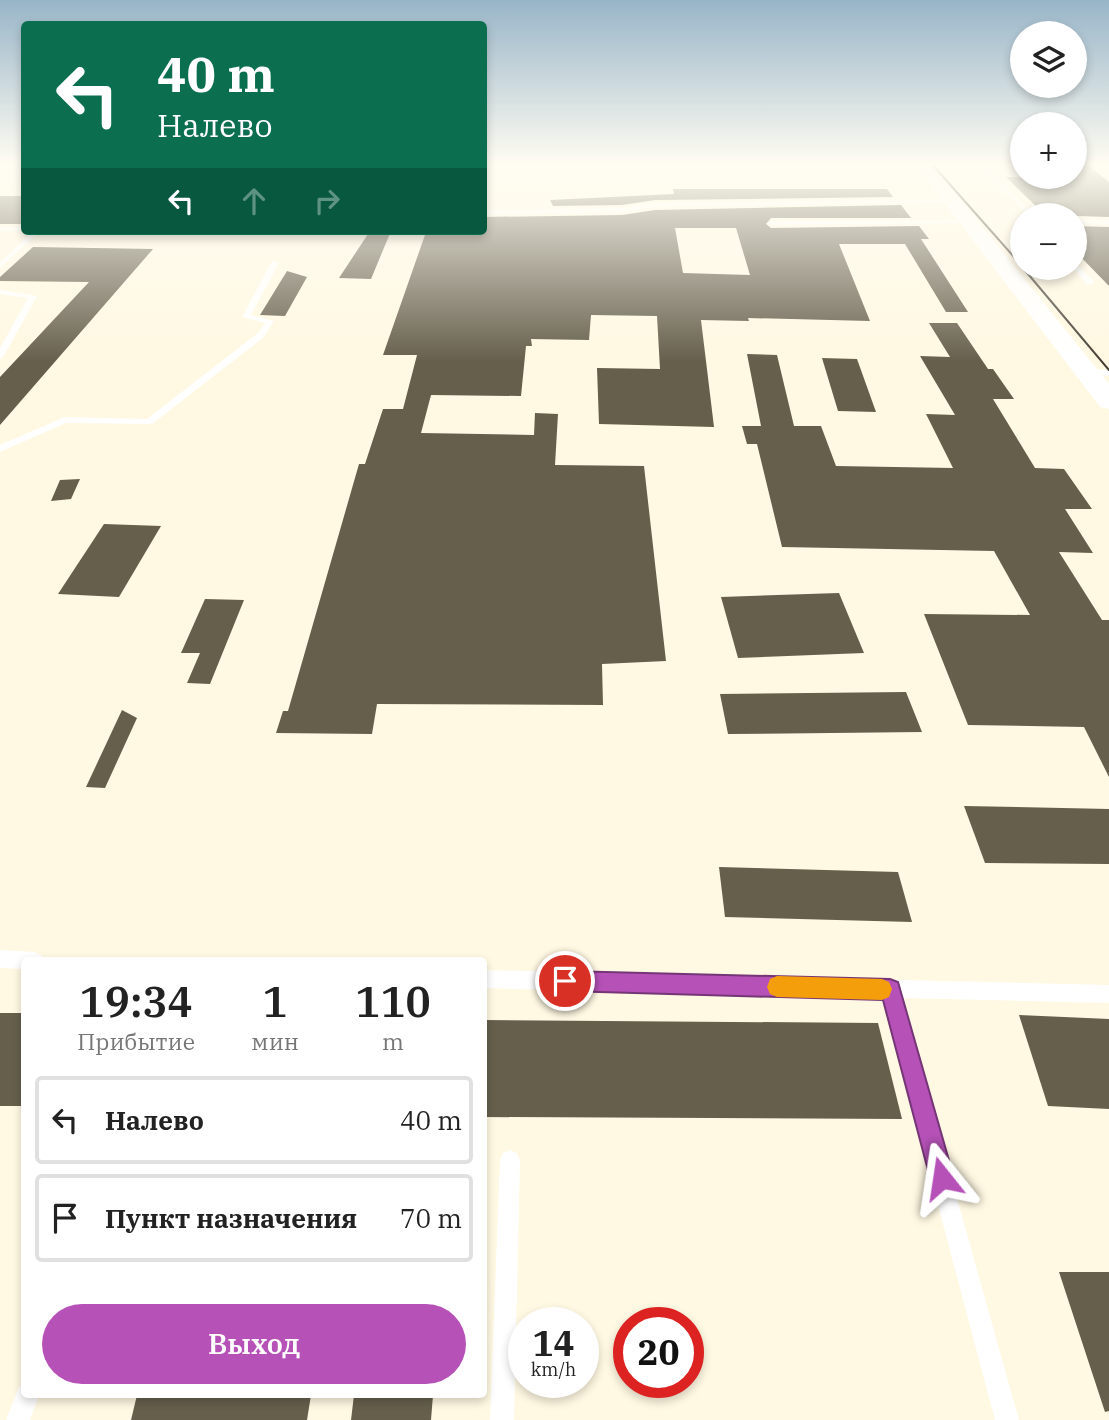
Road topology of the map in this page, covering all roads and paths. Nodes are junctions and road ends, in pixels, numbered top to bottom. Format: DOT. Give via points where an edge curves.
graph roads {
  1 [pos="974,229"];
  2 [pos="33,235"];
  3 [pos="275,263"];
  4 [pos="0,266"];
  5 [pos="1087,279"];
  6 [pos="1090,282"];
  7 [pos="0,292"];
  8 [pos="0,356"];
  9 [pos="1087,373"];
  10 [pos="1109,373"];
  11 [pos="1109,401"];
  12 [pos="0,449"];
  13 [pos="0,959"];
  14 [pos="21,960"];
  15 [pos="487,979"];
  16 [pos="890,990"];
  17 [pos="1109,994"];
  18 [pos="510,1160"];
  19 [pos="26,1398"];
  20 [pos="18,1420"];
  21 [pos="502,1420"];
  22 [pos="1007,1420"];
  1 -- 9 [label="main road"];
  2 -- 4 [label="lane"];
  3 -- 12 [label="lane" via="246,317 270,321 261,335 149,422 65,420"];
  5 -- 6 [label="lane"];
  7 -- 8 [label="lane" via="33,296"];
  9 -- 10 [label="lane"];
  9 -- 11 [label="main road"];
  13 -- 14 [label="lane"];
  15 -- 16 [label="lane"];
  16 -- 17 [label="lane"];
  16 -- 22 [label="lane"];
  18 -- 21 [label="lane"];
  19 -- 20 [label="lane"];
}
